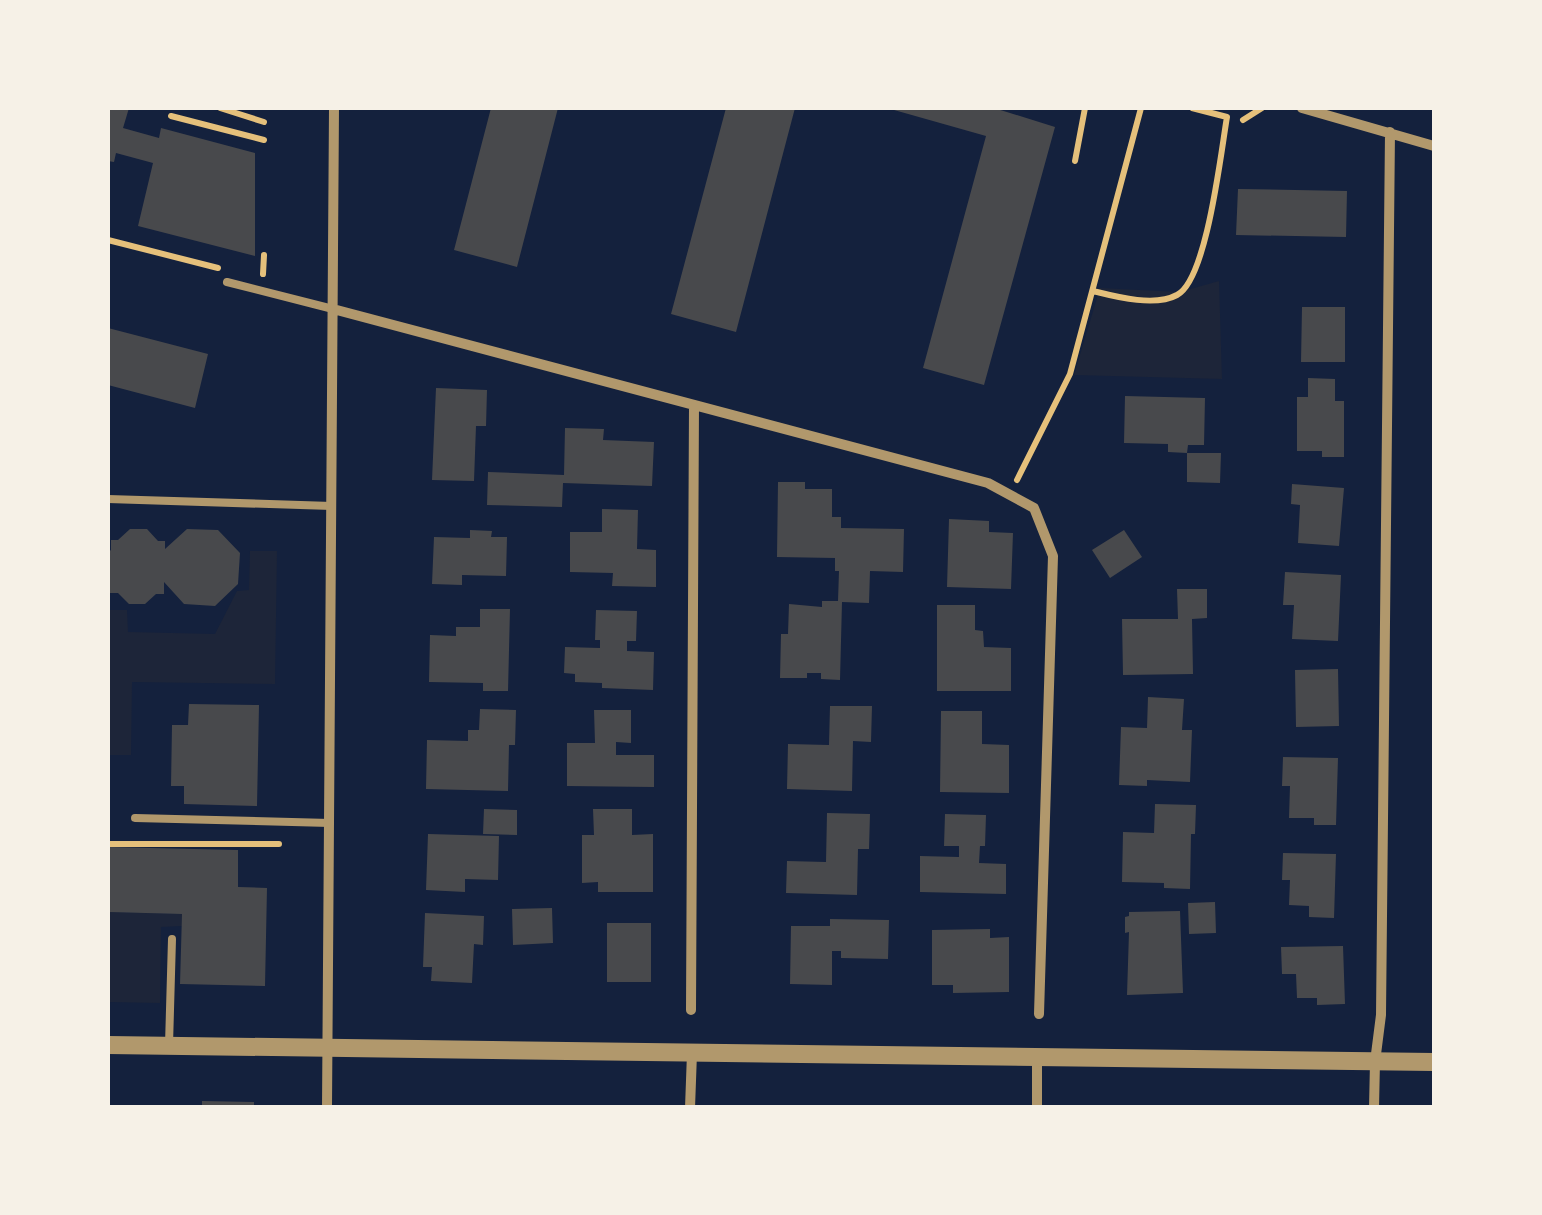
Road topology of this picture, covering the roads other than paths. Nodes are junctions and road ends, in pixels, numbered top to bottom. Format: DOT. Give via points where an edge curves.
graph roads {
  1 [pos="334,108"];
  2 [pos="1302,108"];
  3 [pos="1390,132"];
  4 [pos="1434,146"];
  5 [pos="227,282"];
  6 [pos="333,309"];
  7 [pos="694,406"];
  8 [pos="108,499"];
  9 [pos="332,506"];
  10 [pos="135,818"];
  11 [pos="330,824"];
  12 [pos="172,940"];
  13 [pos="691,1010"];
  14 [pos="1040,1014"];
  15 [pos="108,1044"];
  16 [pos="169,1046"];
  17 [pos="328,1048"];
  18 [pos="692,1053"];
  19 [pos="1038,1058"];
  20 [pos="1374,1062"];
  21 [pos="1434,1062"];
  22 [pos="327,1108"];
  23 [pos="690,1108"];
  24 [pos="1037,1108"];
  25 [pos="1374,1108"];
  1 -- 6 [label="street"];
  2 -- 3 [label="street"];
  3 -- 4 [label="street"];
  3 -- 20 [label="street" via="1381,1015"];
  5 -- 6 [label="lane"];
  6 -- 7 [label="street"];
  6 -- 9 [label="street"];
  7 -- 13 [label="street"];
  7 -- 14 [label="street" via="988,483 1034,508 1053,556"];
  8 -- 9 [label="lane"];
  9 -- 11 [label="street"];
  10 -- 11 [label="lane"];
  11 -- 17 [label="street"];
  12 -- 16 [label="lane"];
  15 -- 16 [label="street"];
  16 -- 17 [label="street"];
  17 -- 18 [label="street"];
  17 -- 22 [label="street"];
  18 -- 19 [label="street"];
  18 -- 23 [label="street"];
  19 -- 20 [label="street"];
  19 -- 24 [label="street"];
  20 -- 21 [label="street"];
  20 -- 25 [label="street"];
}
